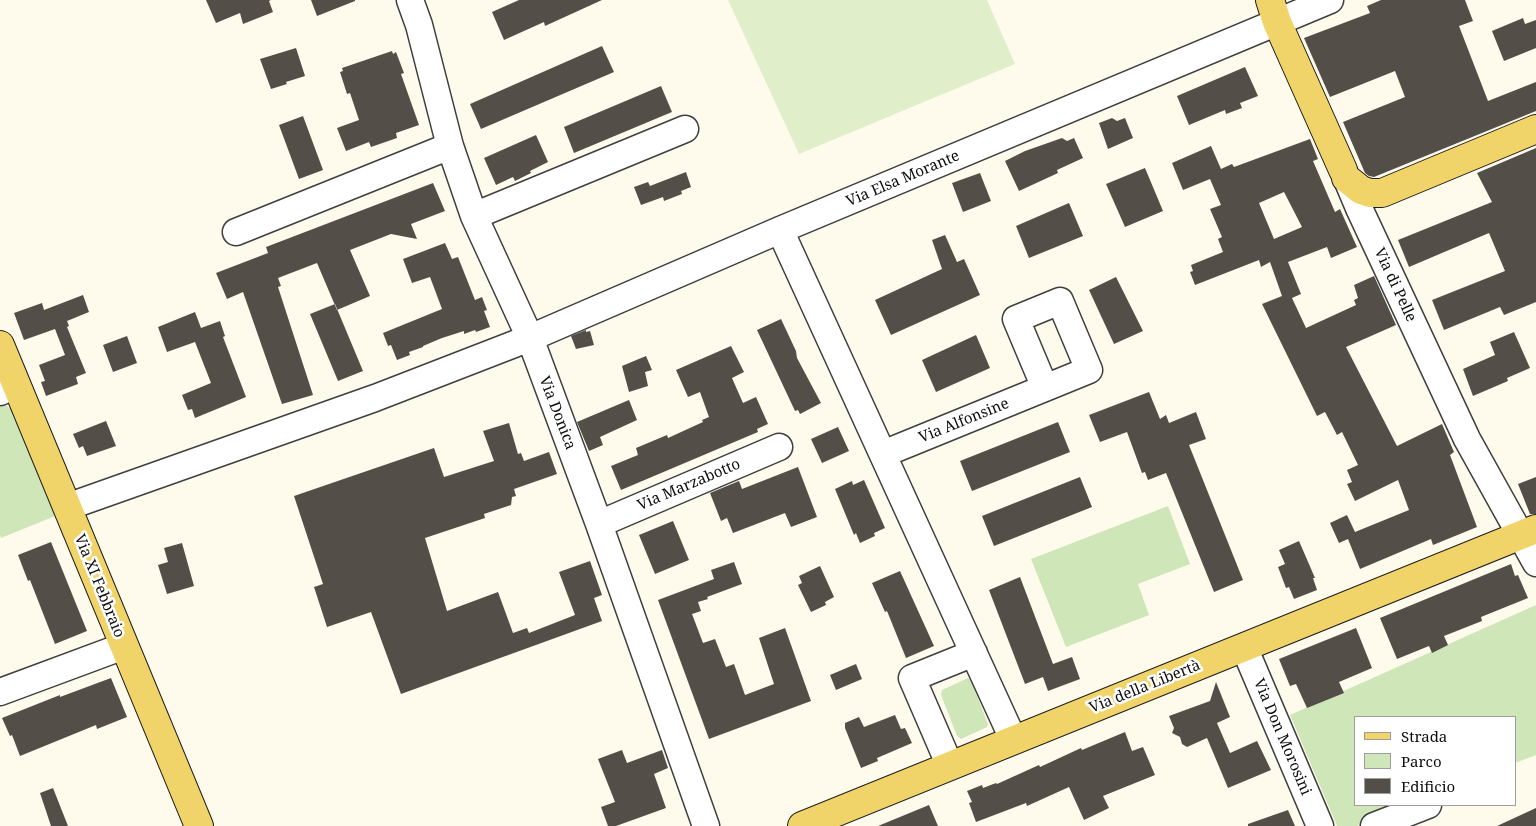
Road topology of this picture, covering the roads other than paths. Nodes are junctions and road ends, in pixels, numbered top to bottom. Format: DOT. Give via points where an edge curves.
graph roads {
  1 [pos="410,0"];
  2 [pos="1330,0"];
  3 [pos="1273,11"];
  4 [pos="685,129"];
  5 [pos="1536,129"];
  6 [pos="450,146"];
  7 [pos="1345,174"];
  8 [pos="474,216"];
  9 [pos="780,230"];
  10 [pos="236,232"];
  11 [pos="530,338"];
  12 [pos="0,345"];
  13 [pos="1045,388"];
  14 [pos="8,389"];
  15 [pos="779,447"];
  16 [pos="883,454"];
  17 [pos="67,507"];
  18 [pos="1507,511"];
  19 [pos="599,524"];
  20 [pos="1528,532"];
  21 [pos="1488,549"];
  22 [pos="1536,563"];
  23 [pos="124,646"];
  24 [pos="1244,647"];
  25 [pos="974,653"];
  26 [pos="0,692"];
  27 [pos="1013,739"];
  28 [pos="950,766"];
  29 [pos="1425,806"];
  30 [pos="198,826"];
  31 [pos="706,826"];
  32 [pos="802,826"];
  33 [pos="1320,826"];
  34 [pos="1374,826"];
  1 -- 6 [label="street, Via Donica"];
  2 -- 3 [label="street, Via Elsa Morante"];
  3 -- 7 [label="main road, Via di Pelle"];
  3 -- 9 [label="street, Via Elsa Morante"];
  4 -- 8 [label="street"];
  5 -- 7 [label="main road" via="1382,193 1362,190"];
  6 -- 8 [label="street, Via Donica"];
  6 -- 10 [label="street"];
  7 -- 18 [label="street, Via di Pelle" via="1467,439"];
  8 -- 11 [label="street, Via Donica"];
  9 -- 11 [label="street, Via Elsa Morante"];
  9 -- 16 [label="street"];
  11 -- 17 [label="street, Via Elsa Morante" via="375,398"];
  11 -- 19 [label="street, Via Donica"];
  12 -- 14 [label="main road, Via XI Febbraio"];
  13 -- 16 [label="street, Via Alfonsine"];
  14 -- 17 [label="main road, Via XI Febbraio"];
  15 -- 19 [label="street, Via Marzabotto"];
  16 -- 25 [label="street"];
  17 -- 23 [label="main road, Via XI Febbraio"];
  18 -- 20 [label="street, Via di Pelle"];
  18 -- 21 [label="street" via="1499,538"];
  19 -- 31 [label="street, Via Donica"];
  20 -- 21 [label="main road, Via della Libertà"];
  20 -- 22 [label="street, Via di Pelle"];
  21 -- 24 [label="main road, Via della Libertà"];
  23 -- 26 [label="street"];
  23 -- 30 [label="main road, Via XI Febbraio"];
  24 -- 27 [label="main road, Via della Libertà"];
  24 -- 33 [label="street, Via Don Morosini"];
  25 -- 27 [label="street"];
  25 -- 28 [label="street" via="912,678"];
  27 -- 28 [label="main road, Via della Libertà"];
  28 -- 32 [label="main road, Via della Libertà"];
  29 -- 34 [label="street"];
}
